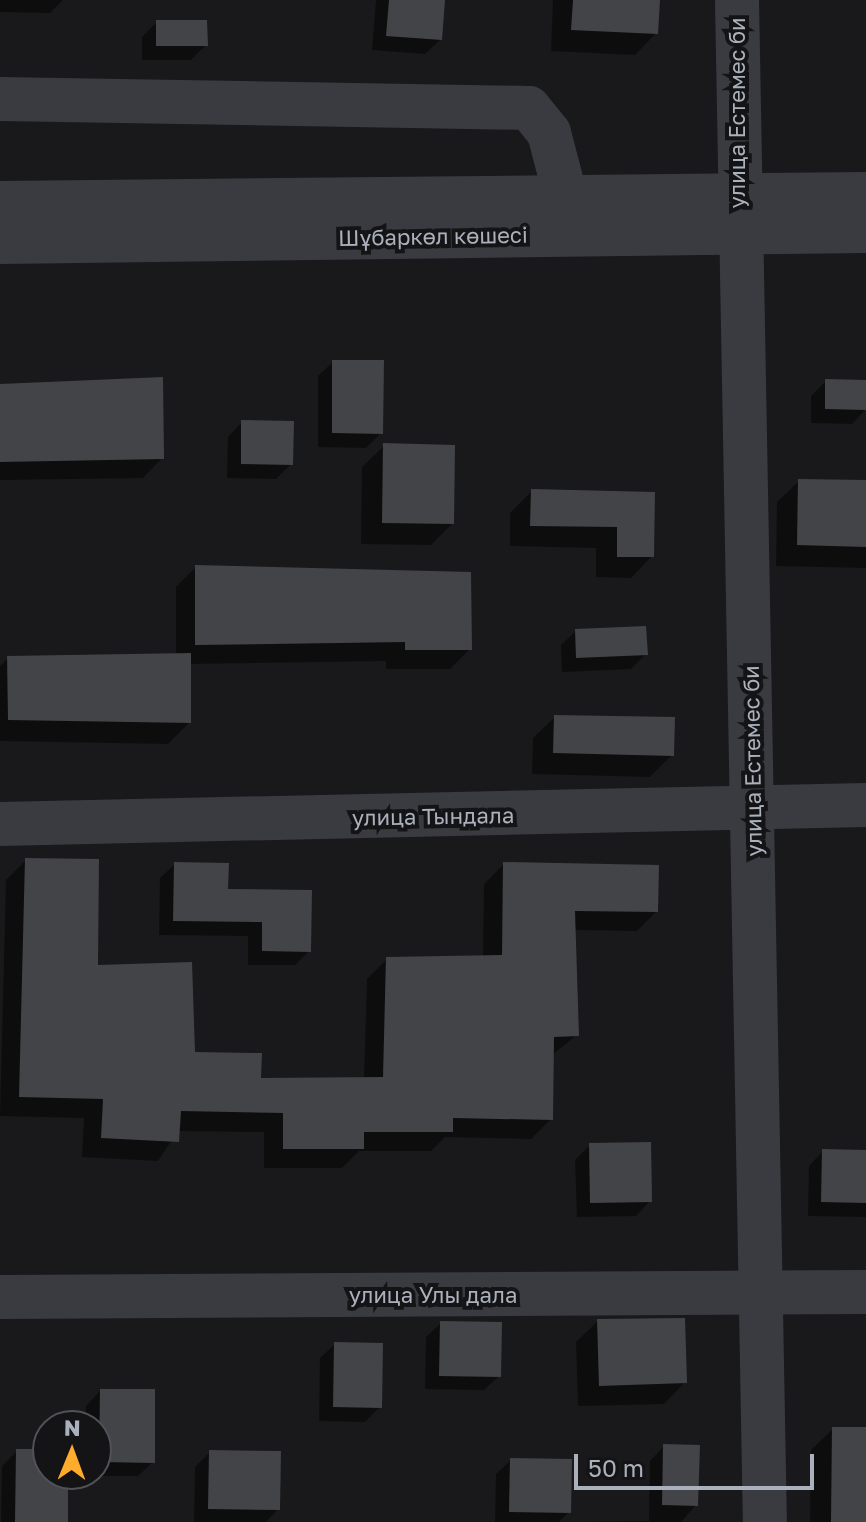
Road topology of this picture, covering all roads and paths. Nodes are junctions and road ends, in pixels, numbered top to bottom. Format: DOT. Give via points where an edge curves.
graph roads {
  1 [pos="737,0"];
  2 [pos="0,99"];
  3 [pos="866,194"];
  4 [pos="566,198"];
  5 [pos="0,203"];
  6 [pos="737,213"];
  7 [pos="866,231"];
  8 [pos="0,242"];
  9 [pos="866,805"];
  10 [pos="754,810"];
  11 [pos="0,824"];
  12 [pos="866,1292"];
  13 [pos="761,1293"];
  14 [pos="0,1297"];
  15 [pos="765,1522"];
  1 -- 6 [label="street, улица Естемес би"];
  2 -- 4 [label="street" via="529,108 549,133"];
  3 -- 6 [label="street, Шұбаркөл көшесі"];
  4 -- 5 [label="street, Шұбаркөл көшесі"];
  4 -- 6 [label="street, Шұбаркөл көшесі"];
  6 -- 7 [label="street, Шұбаркөл көшесі"];
  6 -- 8 [label="street, Шұбаркөл көшесі"];
  6 -- 10 [label="street, улица Естемес би"];
  9 -- 10 [label="street, улица Тындала"];
  10 -- 11 [label="street, улица Тындала"];
  10 -- 13 [label="street, улица Естемес би"];
  12 -- 13 [label="street, улица Улы дала"];
  13 -- 14 [label="street, улица Улы дала"];
  13 -- 15 [label="street, улица Естемес би"];
}
